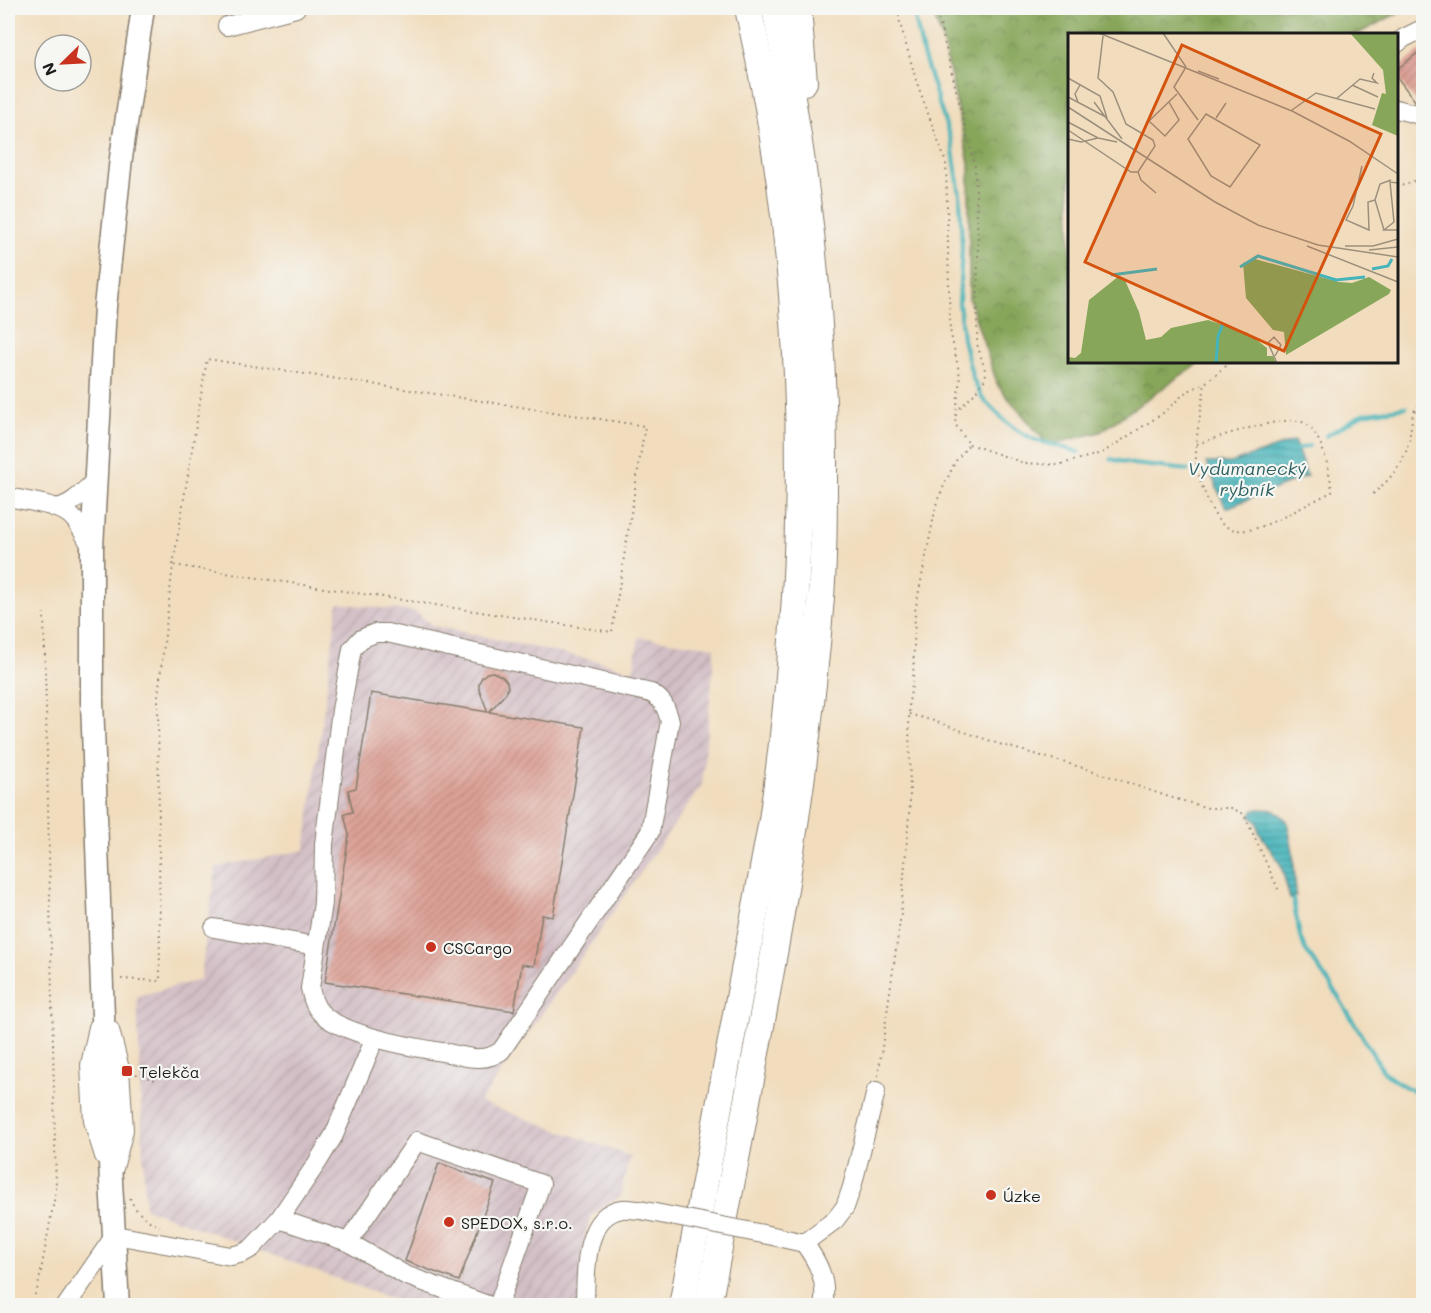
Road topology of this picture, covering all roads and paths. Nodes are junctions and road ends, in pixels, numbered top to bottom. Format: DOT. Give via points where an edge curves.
graph roads {
  1 [pos="143,8"];
  2 [pos="296,8"];
  3 [pos="736,8"];
  4 [pos="748,8"];
  5 [pos="775,8"];
  6 [pos="798,8"];
  7 [pos="898,8"];
  8 [pos="936,8"];
  9 [pos="227,26"];
  10 [pos="1424,28"];
  11 [pos="1398,43"];
  12 [pos="763,74"];
  13 [pos="1398,110"];
  14 [pos="1424,110"];
  15 [pos="799,136"];
  16 [pos="1424,175"];
  17 [pos="1398,186"];
  18 [pos="1230,363"];
  19 [pos="1205,383"];
  20 [pos="1424,397"];
  21 [pos="958,410"];
  22 [pos="969,444"];
  23 [pos="1197,444"];
  24 [pos="95,481"];
  25 [pos="1373,494"];
  26 [pos="8,497"];
  27 [pos="55,508"];
  28 [pos="92,548"];
  29 [pos="173,566"];
  30 [pos="44,613"];
  31 [pos="909,714"];
  32 [pos="1279,891"];
  33 [pos="214,928"];
  34 [pos="316,946"];
  35 [pos="103,978"];
  36 [pos="375,1038"];
  37 [pos="127,1071"];
  38 [pos="159,1081"];
  39 [pos="876,1091"];
  40 [pos="129,1193"];
  41 [pos="279,1219"];
  42 [pos="167,1228"];
  43 [pos="115,1235"];
  44 [pos="348,1242"];
  45 [pos="804,1243"];
  46 [pos="30,1305"];
  47 [pos="66,1305"];
  48 [pos="118,1305"];
  49 [pos="490,1305"];
  50 [pos="498,1305"];
  51 [pos="585,1305"];
  52 [pos="682,1305"];
  53 [pos="708,1305"];
  54 [pos="823,1305"];
  1 -- 24 [label="main road" via="106,297"];
  2 -- 9 [label="street"];
  3 -- 12 [label="highway"];
  4 -- 12 [label="highway"];
  5 -- 15 [label="highway"];
  6 -- 15 [label="highway" via="806,100"];
  7 -- 21 [label="path" via="916,80 946,163 950,330 960,376"];
  8 -- 21 [label="path" via="975,167 977,344 986,373 974,395"];
  10 -- 11 [label="street"];
  12 -- 52 [label="highway" via="780,181 794,315 800,452 796,600 772,820"];
  13 -- 14 [label="street" via="1416,114"];
  15 -- 53 [label="highway" via="822,357 821,595 807,751 790,863"];
  16 -- 17 [label="path"];
  18 -- 19 [label="path"];
  19 -- 22 [label="path" via="1186,392 1162,414 1102,453 1058,465 1024,463"];
  19 -- 23 [label="path"];
  20 -- 25 [label="path" via="1413,412 1408,447 1401,463"];
  21 -- 22 [label="path" via="955,424"];
  22 -- 31 [label="path" via="955,462 937,501 915,611"];
  23 -- 23 [label="path" via="1196,463 1207,498 1220,523 1234,531 1250,530 1332,492 1330,471 1312,429 1299,421 1257,426"];
  24 -- 27 [label="street" via="72,501"];
  24 -- 28 [label="main road"];
  26 -- 27 [label="street"];
  27 -- 28 [label="street" via="72,517"];
  28 -- 35 [label="main road" via="92,700"];
  29 -- 29 [label="path" via="207,359 645,426 612,632"];
  29 -- 35 [label="path" via="158,696 160,981"];
  30 -- 46 [label="path" via="56,1190 38,1287"];
  31 -- 32 [label="path" via="1166,796 1244,814"];
  31 -- 39 [label="path" via="910,802 901,914"];
  33 -- 34 [label="street"];
  34 -- 36 [label="street" via="310,988 320,1013"];
  34 -- 36 [label="street" via="341,710 352,649 361,639 387,633 628,687 661,698 670,721 650,832 501,1051 477,1058"];
  35 -- 43 [label="main road"];
  36 -- 41 [label="street" via="334,1135"];
  37 -- 38 [label="path"];
  39 -- 45 [label="street" via="845,1207 835,1220"];
  40 -- 42 [label="path" via="141,1216"];
  41 -- 43 [label="street" via="252,1248 231,1256"];
  41 -- 44 [label="street"];
  43 -- 47 [label="street"];
  43 -- 48 [label="main road"];
  44 -- 49 [label="street" via="405,1275"];
  44 -- 50 [label="street" via="417,1141 541,1184"];
  45 -- 51 [label="street, bridge" via="621,1209 599,1222 591,1236"];
  45 -- 54 [label="street" via="824,1279"];
}
